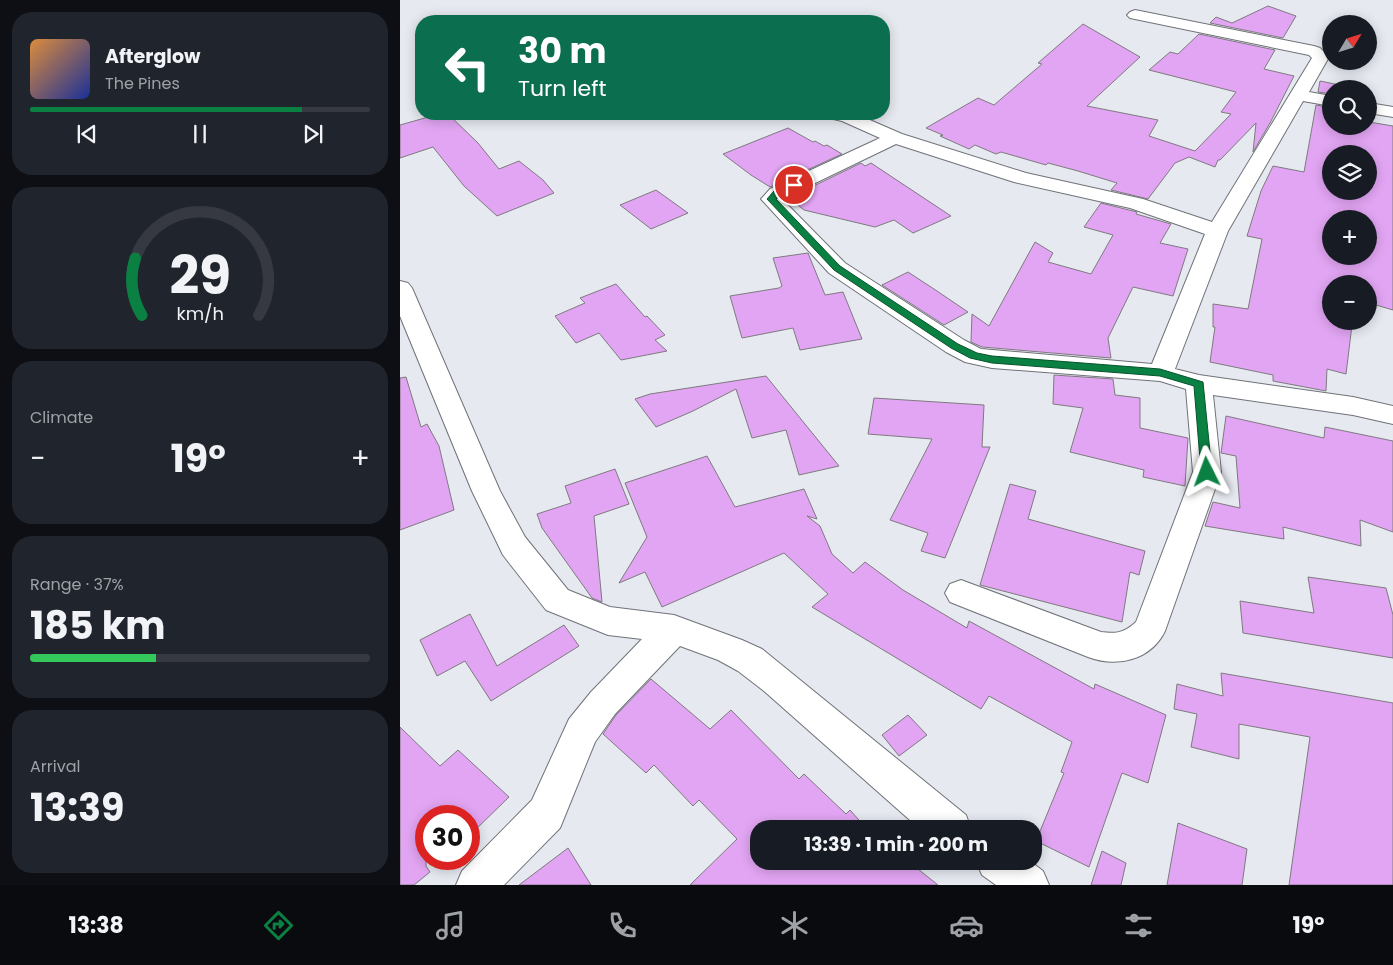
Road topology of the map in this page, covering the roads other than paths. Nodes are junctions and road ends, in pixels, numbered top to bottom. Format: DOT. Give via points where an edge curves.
graph roads {
  1 [pos="1135,15"];
  2 [pos="1298,95"];
  3 [pos="1322,99"];
  4 [pos="1377,109"];
  5 [pos="1393,112"];
  6 [pos="855,120"];
  7 [pos="895,138"];
  8 [pos="1217,231"];
  9 [pos="400,288"];
  10 [pos="1160,373"];
  11 [pos="1199,384"];
  12 [pos="1393,415"];
  13 [pos="961,593"];
  14 [pos="674,629"];
  15 [pos="940,820"];
  16 [pos="1008,870"];
  17 [pos="476,885"];
  18 [pos="1029,885"];
  1 -- 2 [label="street" via="1314,51 1321,57"];
  2 -- 3 [label="street"];
  2 -- 8 [label="street"];
  4 -- 5 [label="street"];
  6 -- 7 [label="street"];
  7 -- 8 [label="street" via="1021,178 1136,203"];
  7 -- 10 [label="street" via="777,193 771,199 837,268 974,356"];
  8 -- 10 [label="street"];
  9 -- 14 [label="street" via="490,498 514,546 557,600 608,621"];
  10 -- 11 [label="street"];
  11 -- 12 [label="street" via="1353,406"];
  11 -- 13 [label="street" via="1207,472 1149,631 1138,643 1121,649 1100,647"];
  14 -- 15 [label="street" via="750,660"];
  14 -- 17 [label="street" via="603,703 582,731 546,814"];
  16 -- 18 [label="street"];
}
